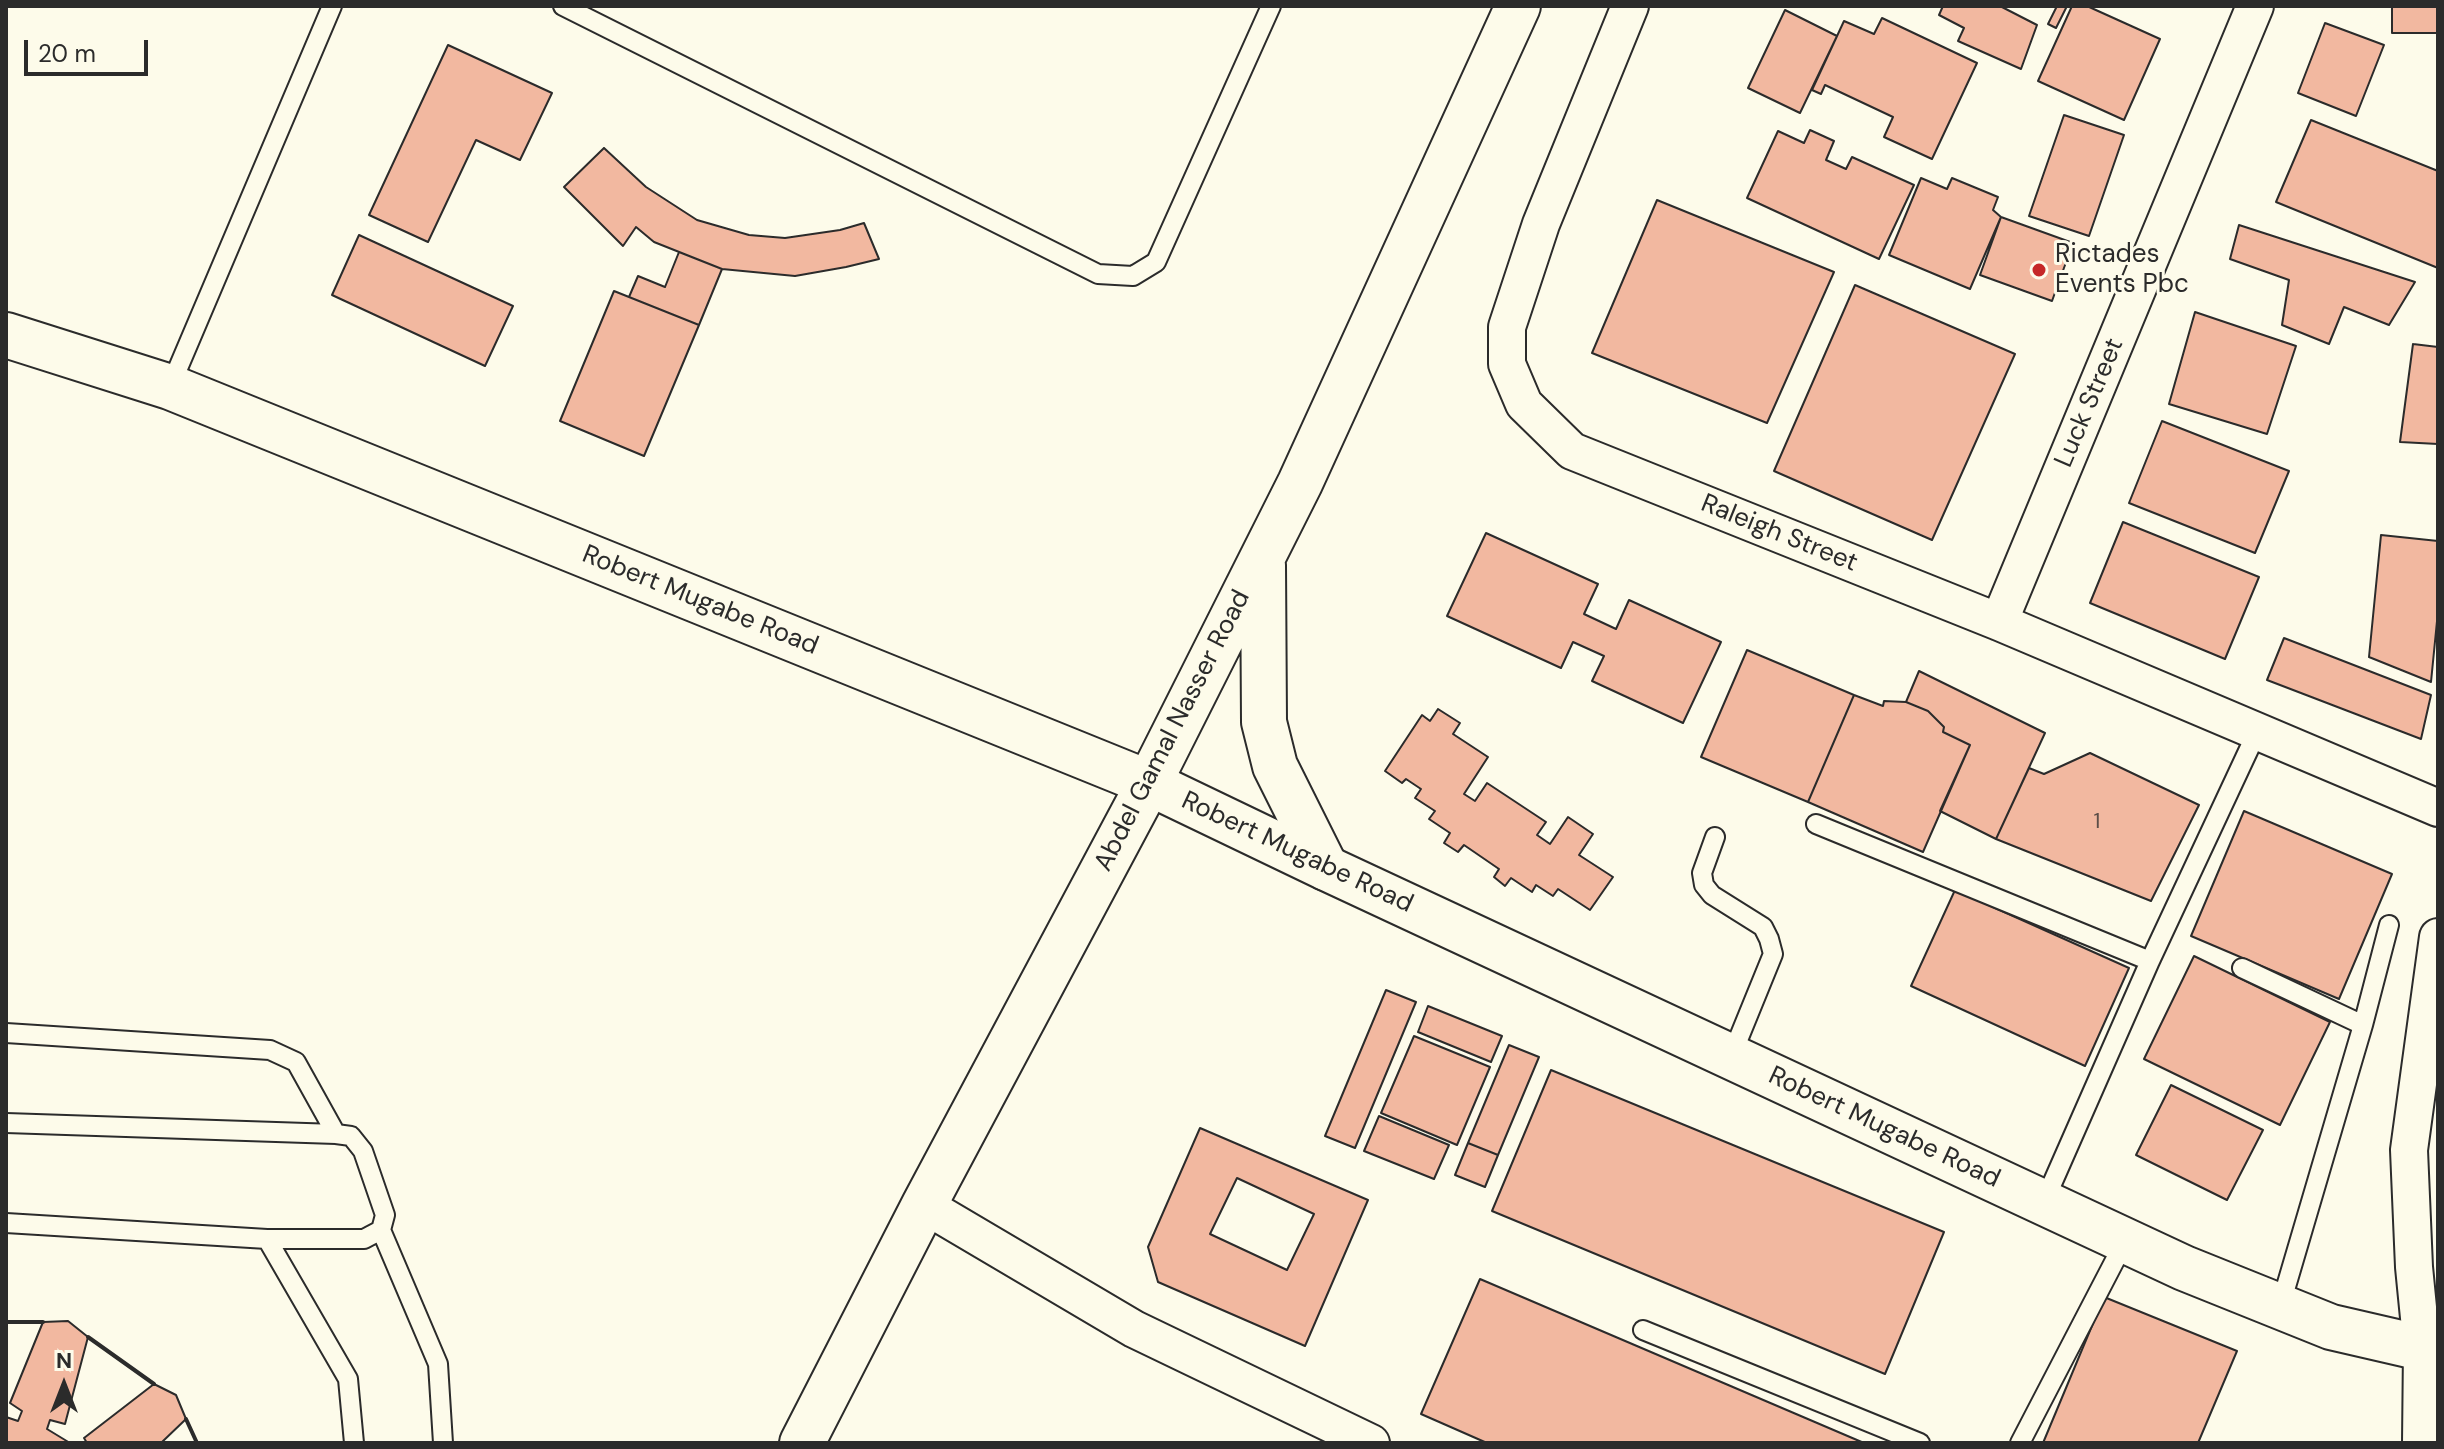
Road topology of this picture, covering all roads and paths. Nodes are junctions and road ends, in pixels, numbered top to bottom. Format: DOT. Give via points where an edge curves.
graph roads {
  1 [pos="332,6"];
  2 [pos="563,6"];
  3 [pos="1271,6"];
  4 [pos="1518,6"];
  5 [pos="1630,6"];
  6 [pos="2255,6"];
  7 [pos="6,335"];
  8 [pos="170,387"];
  9 [pos="1263,555"];
  10 [pos="1999,622"];
  11 [pos="2257,732"];
  12 [pos="1149,783"];
  13 [pos="2438,808"];
  14 [pos="1816,824"];
  15 [pos="1715,837"];
  16 [pos="1326,868"];
  17 [pos="2389,925"];
  18 [pos="2438,937"];
  19 [pos="2150,961"];
  20 [pos="2242,968"];
  21 [pos="2363,1025"];
  22 [pos="6,1033"];
  23 [pos="1731,1057"];
  24 [pos="6,1123"];
  25 [pos="336,1134"];
  26 [pos="2044,1202"];
  27 [pos="924,1205"];
  28 [pos="6,1223"];
  29 [pos="381,1230"];
  30 [pos="267,1239"];
  31 [pos="2125,1241"];
  32 [pos="2280,1307"];
  33 [pos="1643,1330"];
  34 [pos="2430,1347"];
  35 [pos="354,1443"];
  36 [pos="443,1443"];
  37 [pos="802,1443"];
  38 [pos="1371,1443"];
  39 [pos="1920,1443"];
  40 [pos="2020,1443"];
  41 [pos="2421,1443"];
  1 -- 8 [label="lane"];
  2 -- 3 [label="lane" via="1098,274 1133,276 1156,262"];
  4 -- 9 [label="main road, Abdel Gamal Nasser Road"];
  5 -- 10 [label="street, Raleigh Street" via="1541,224 1507,327 1507,364 1524,404 1572,451"];
  6 -- 10 [label="street, Luck Street"];
  7 -- 8 [label="main road, Robert Mugabe Road"];
  8 -- 12 [label="main road, Robert Mugabe Road"];
  9 -- 12 [label="main road, Abdel Gamal Nasser Road"];
  9 -- 16 [label="main road" via="1264,722 1275,766"];
  10 -- 11 [label="street, Raleigh Street"];
  11 -- 13 [label="street, Raleigh Street"];
  11 -- 19 [label="lane"];
  12 -- 16 [label="main road, Robert Mugabe Road"];
  12 -- 27 [label="main road, Abdel Gamal Nasser Road"];
  14 -- 19 [label="lane"];
  15 -- 23 [label="lane" via="1702,873 1704,885 1763,927 1773,954"];
  16 -- 23 [label="main road, Robert Mugabe Road"];
  17 -- 21 [label="lane"];
  18 -- 34 [label="street" via="2409,1150 2414,1267"];
  19 -- 26 [label="lane"];
  20 -- 21 [label="lane"];
  21 -- 32 [label="lane"];
  22 -- 25 [label="lane" via="270,1050 296,1062"];
  23 -- 26 [label="main road, Robert Mugabe Road"];
  24 -- 25 [label="lane"];
  25 -- 29 [label="lane" via="351,1136 363,1151 385,1215"];
  26 -- 31 [label="main road, Robert Mugabe Road"];
  27 -- 37 [label="main road, Abdel Gamal Nasser Road"];
  27 -- 38 [label="street" via="1134,1329"];
  28 -- 30 [label="lane"];
  29 -- 30 [label="lane" via="364,1239"];
  29 -- 36 [label="lane" via="438,1364"];
  30 -- 35 [label="lane" via="348,1379"];
  31 -- 32 [label="main road, Robert Mugabe Road"];
  31 -- 40 [label="lane"];
  32 -- 34 [label="main road, Robert Mugabe Road" via="2331,1327"];
  33 -- 39 [label="lane"];
  34 -- 41 [label="street"];
}
